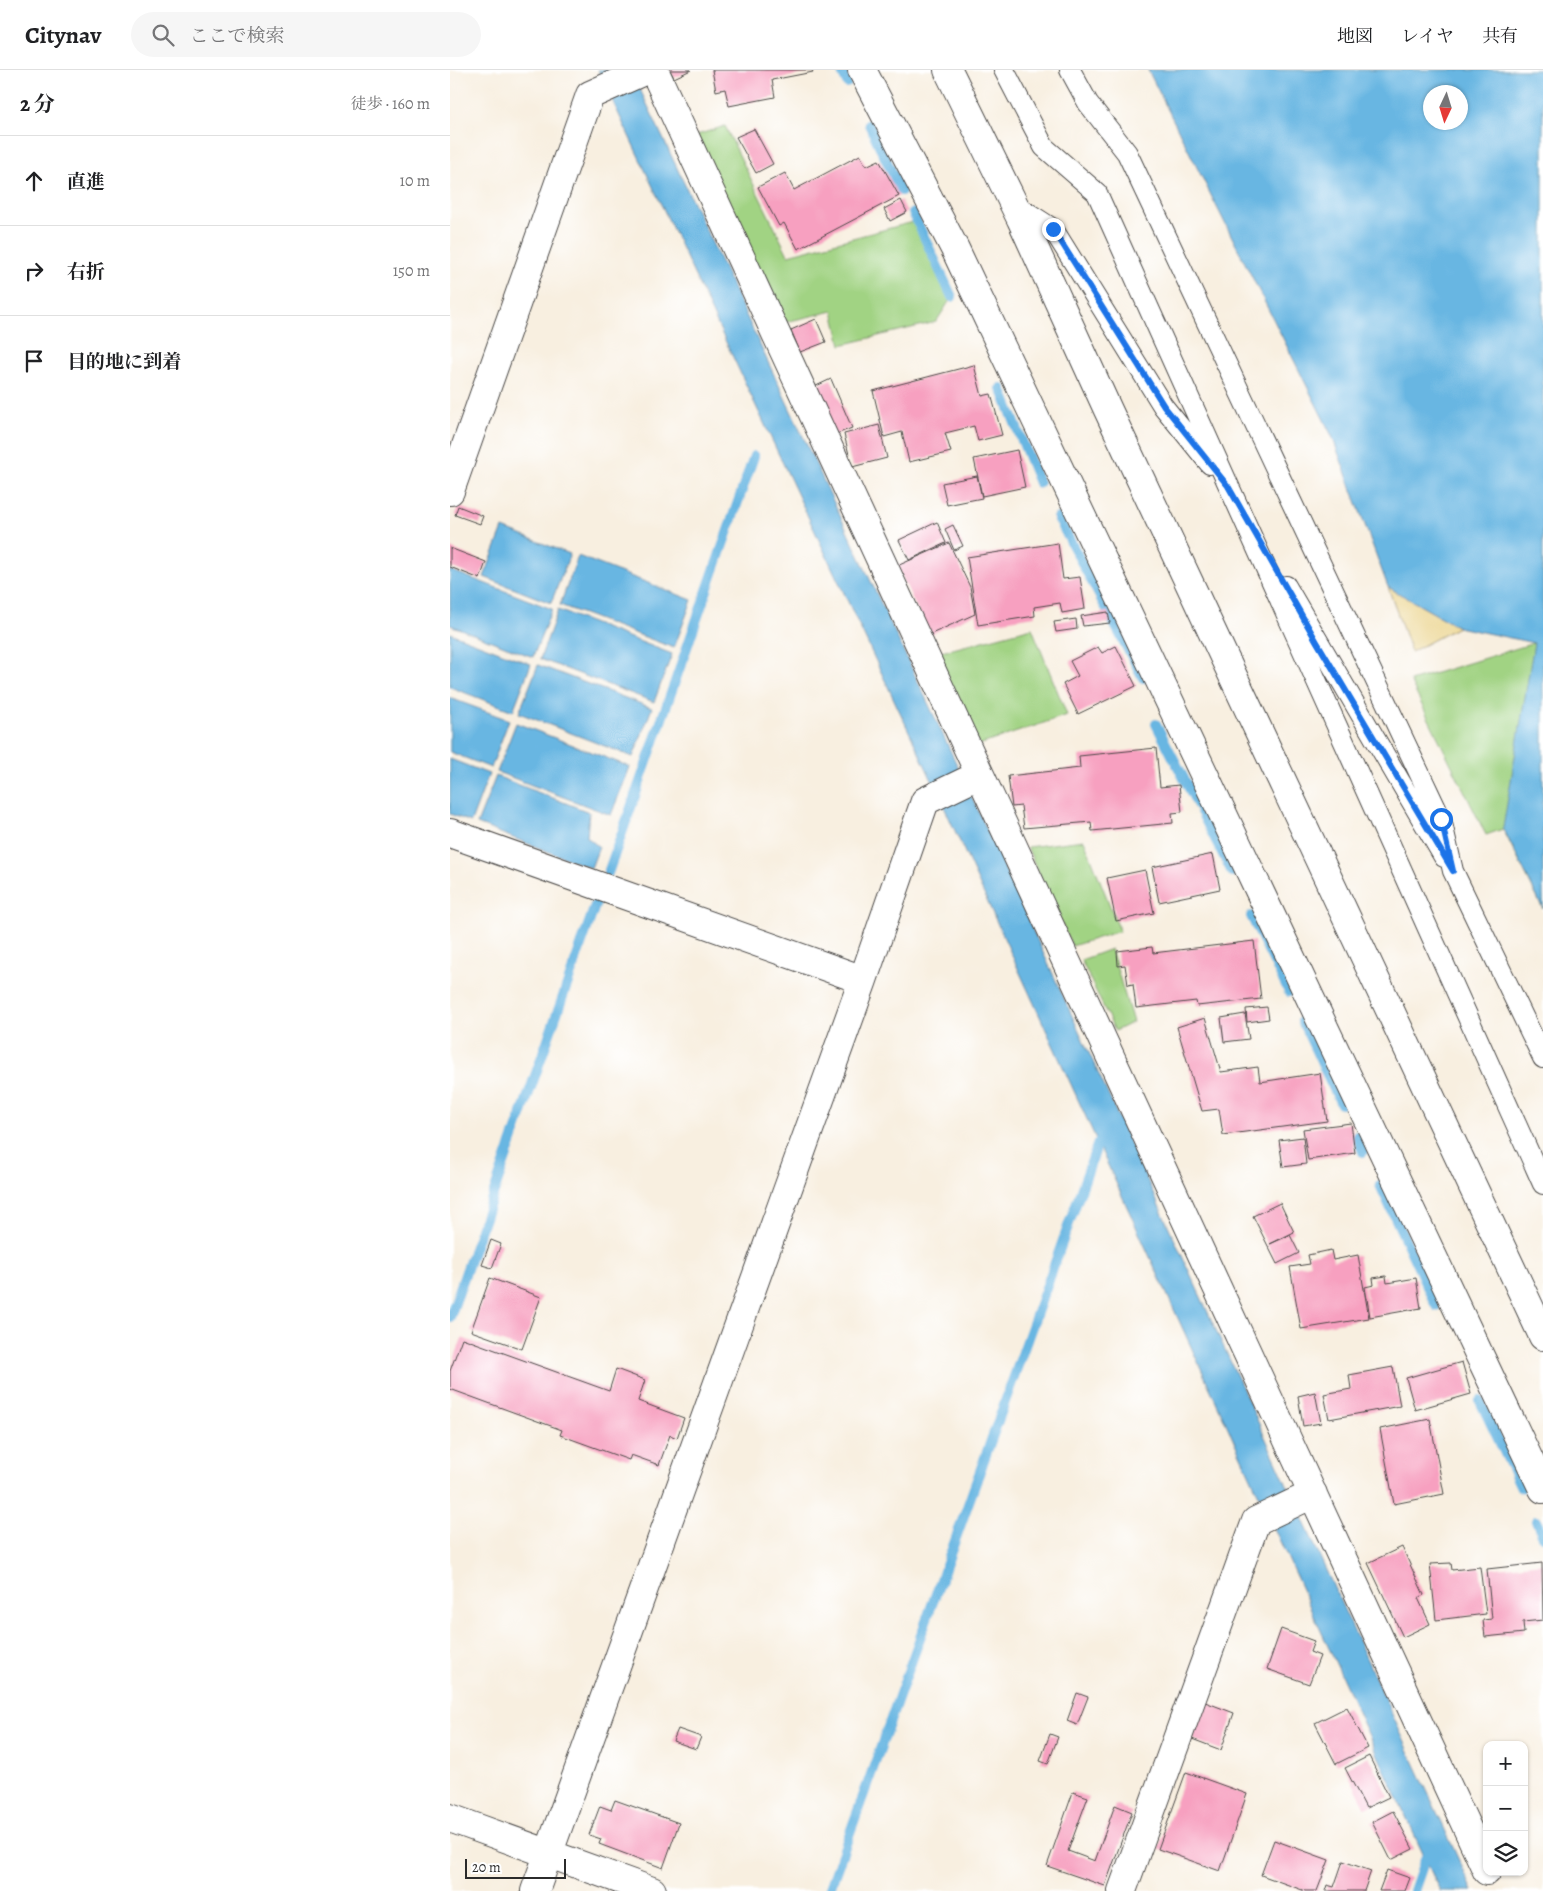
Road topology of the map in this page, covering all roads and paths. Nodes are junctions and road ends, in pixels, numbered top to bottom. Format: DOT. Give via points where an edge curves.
graph roads {
  1 [pos="648,70"];
  2 [pos="862,70"];
  3 [pos="948,70"];
  4 [pos="1004,70"];
  5 [pos="1070,70"];
  6 [pos="1014,204"];
  7 [pos="1228,486"];
  8 [pos="450,491"];
  9 [pos="974,778"];
  10 [pos="450,833"];
  11 [pos="1453,871"];
  12 [pos="863,980"];
  13 [pos="1543,1058"];
  14 [pos="1543,1184"];
  15 [pos="1543,1336"];
  16 [pos="1543,1490"];
  17 [pos="1308,1496"];
  18 [pos="450,1818"];
  19 [pos="549,1854"];
  20 [pos="1483,1864"];
  21 [pos="1489,1876"];
  22 [pos="535,1891"];
  23 [pos="652,1891"];
  24 [pos="1122,1891"];
  25 [pos="1496,1891"];
  1 -- 8 [label="street" via="590,95"];
  1 -- 9 [label="street"];
  2 -- 16 [label="street" via="955,249"];
  3 -- 6 [label="street"];
  4 -- 7 [label="lane" via="1044,147 1096,193"];
  5 -- 11 [label="lane" via="1088,103 1127,153 1441,819"];
  6 -- 7 [label="lane" via="1053,229 1164,406"];
  6 -- 15 [label="street"];
  7 -- 11 [label="lane"];
  7 -- 14 [label="lane"];
  9 -- 12 [label="street" via="925,801"];
  9 -- 17 [label="street"];
  10 -- 12 [label="street"];
  11 -- 13 [label="lane"];
  12 -- 19 [label="street"];
  17 -- 20 [label="street"];
  17 -- 24 [label="street" via="1256,1520"];
  18 -- 19 [label="street"];
  19 -- 22 [label="street"];
  19 -- 23 [label="street"];
  21 -- 25 [label="street"];
}
